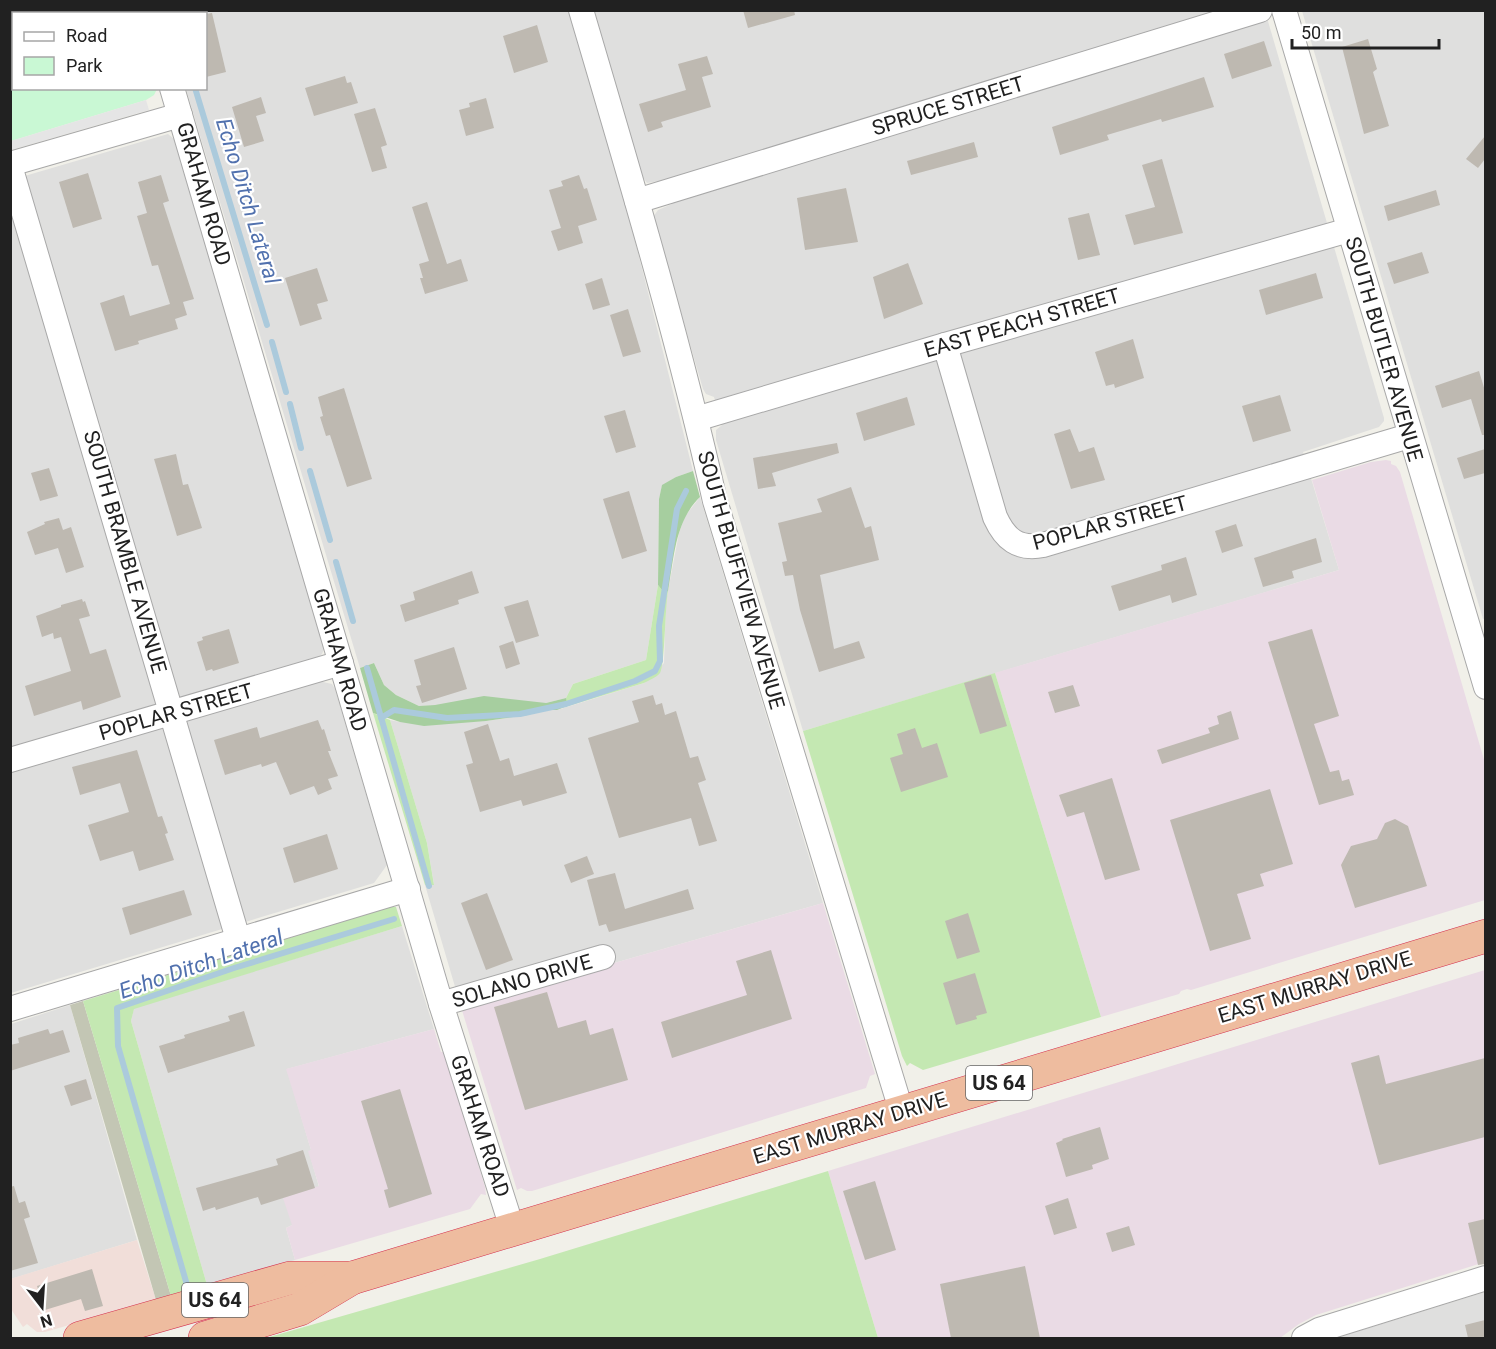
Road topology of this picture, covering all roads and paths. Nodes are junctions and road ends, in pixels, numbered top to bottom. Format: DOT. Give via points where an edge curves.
graph roads {
  1 [pos="581,10"];
  2 [pos="1260,10"];
  3 [pos="1284,10"];
  4 [pos="173,90"];
  5 [pos="180,115"];
  6 [pos="10,165"];
  7 [pos="638,201"];
  8 [pos="1349,230"];
  9 [pos="945,345"];
  10 [pos="696,419"];
  11 [pos="1409,436"];
  12 [pos="341,663"];
  13 [pos="1485,687"];
  14 [pos="172,713"];
  15 [pos="10,760"];
  16 [pos="408,890"];
  17 [pos="1485,936"];
  18 [pos="238,939"];
  19 [pos="603,957"];
  20 [pos="441,1004"];
  21 [pos="10,1009"];
  22 [pos="902,1113"];
  23 [pos="513,1231"];
  24 [pos="352,1278"];
  25 [pos="1485,1278"];
  26 [pos="1311,1334"];
  27 [pos="80,1338"];
  28 [pos="205,1338"];
  1 -- 7 [label="street, SOUTH BLUFFVIEW AVENUE"];
  2 -- 7 [label="street, SPRUCE STREET"];
  3 -- 8 [label="street, SOUTH BUTLER AVENUE"];
  4 -- 5 [label="street, GRAHAM ROAD"];
  5 -- 6 [label="street"];
  5 -- 12 [label="street, GRAHAM ROAD"];
  6 -- 14 [label="street, SOUTH BRAMBLE AVENUE"];
  7 -- 10 [label="street, SOUTH BLUFFVIEW AVENUE"];
  8 -- 9 [label="street, EAST PEACH STREET"];
  8 -- 11 [label="street, SOUTH BUTLER AVENUE"];
  9 -- 10 [label="street, EAST PEACH STREET"];
  9 -- 11 [label="street, POPLAR STREET" via="995,517 1004,535 1023,546 1043,545"];
  10 -- 22 [label="street, SOUTH BLUFFVIEW AVENUE" via="715,501"];
  11 -- 13 [label="street, SOUTH BUTLER AVENUE"];
  12 -- 14 [label="street, POPLAR STREET"];
  12 -- 16 [label="street, GRAHAM ROAD"];
  14 -- 15 [label="street, POPLAR STREET"];
  14 -- 18 [label="street, SOUTH BRAMBLE AVENUE"];
  16 -- 18 [label="street"];
  16 -- 20 [label="street, GRAHAM ROAD"];
  17 -- 22 [label="highway, EAST MURRAY DRIVE / US 64"];
  18 -- 21 [label="street"];
  19 -- 20 [label="street, SOLANO DRIVE"];
  20 -- 23 [label="street, GRAHAM ROAD"];
  22 -- 23 [label="highway, EAST MURRAY DRIVE / US 64"];
  23 -- 24 [label="highway, EAST MURRAY DRIVE / US 64"];
  24 -- 27 [label="highway, EAST MURRAY DRIVE / US 64" via="290,1278"];
  24 -- 28 [label="highway, EAST MURRAY DRIVE / US 64" via="300,1310"];
  25 -- 26 [label="street"];
}
